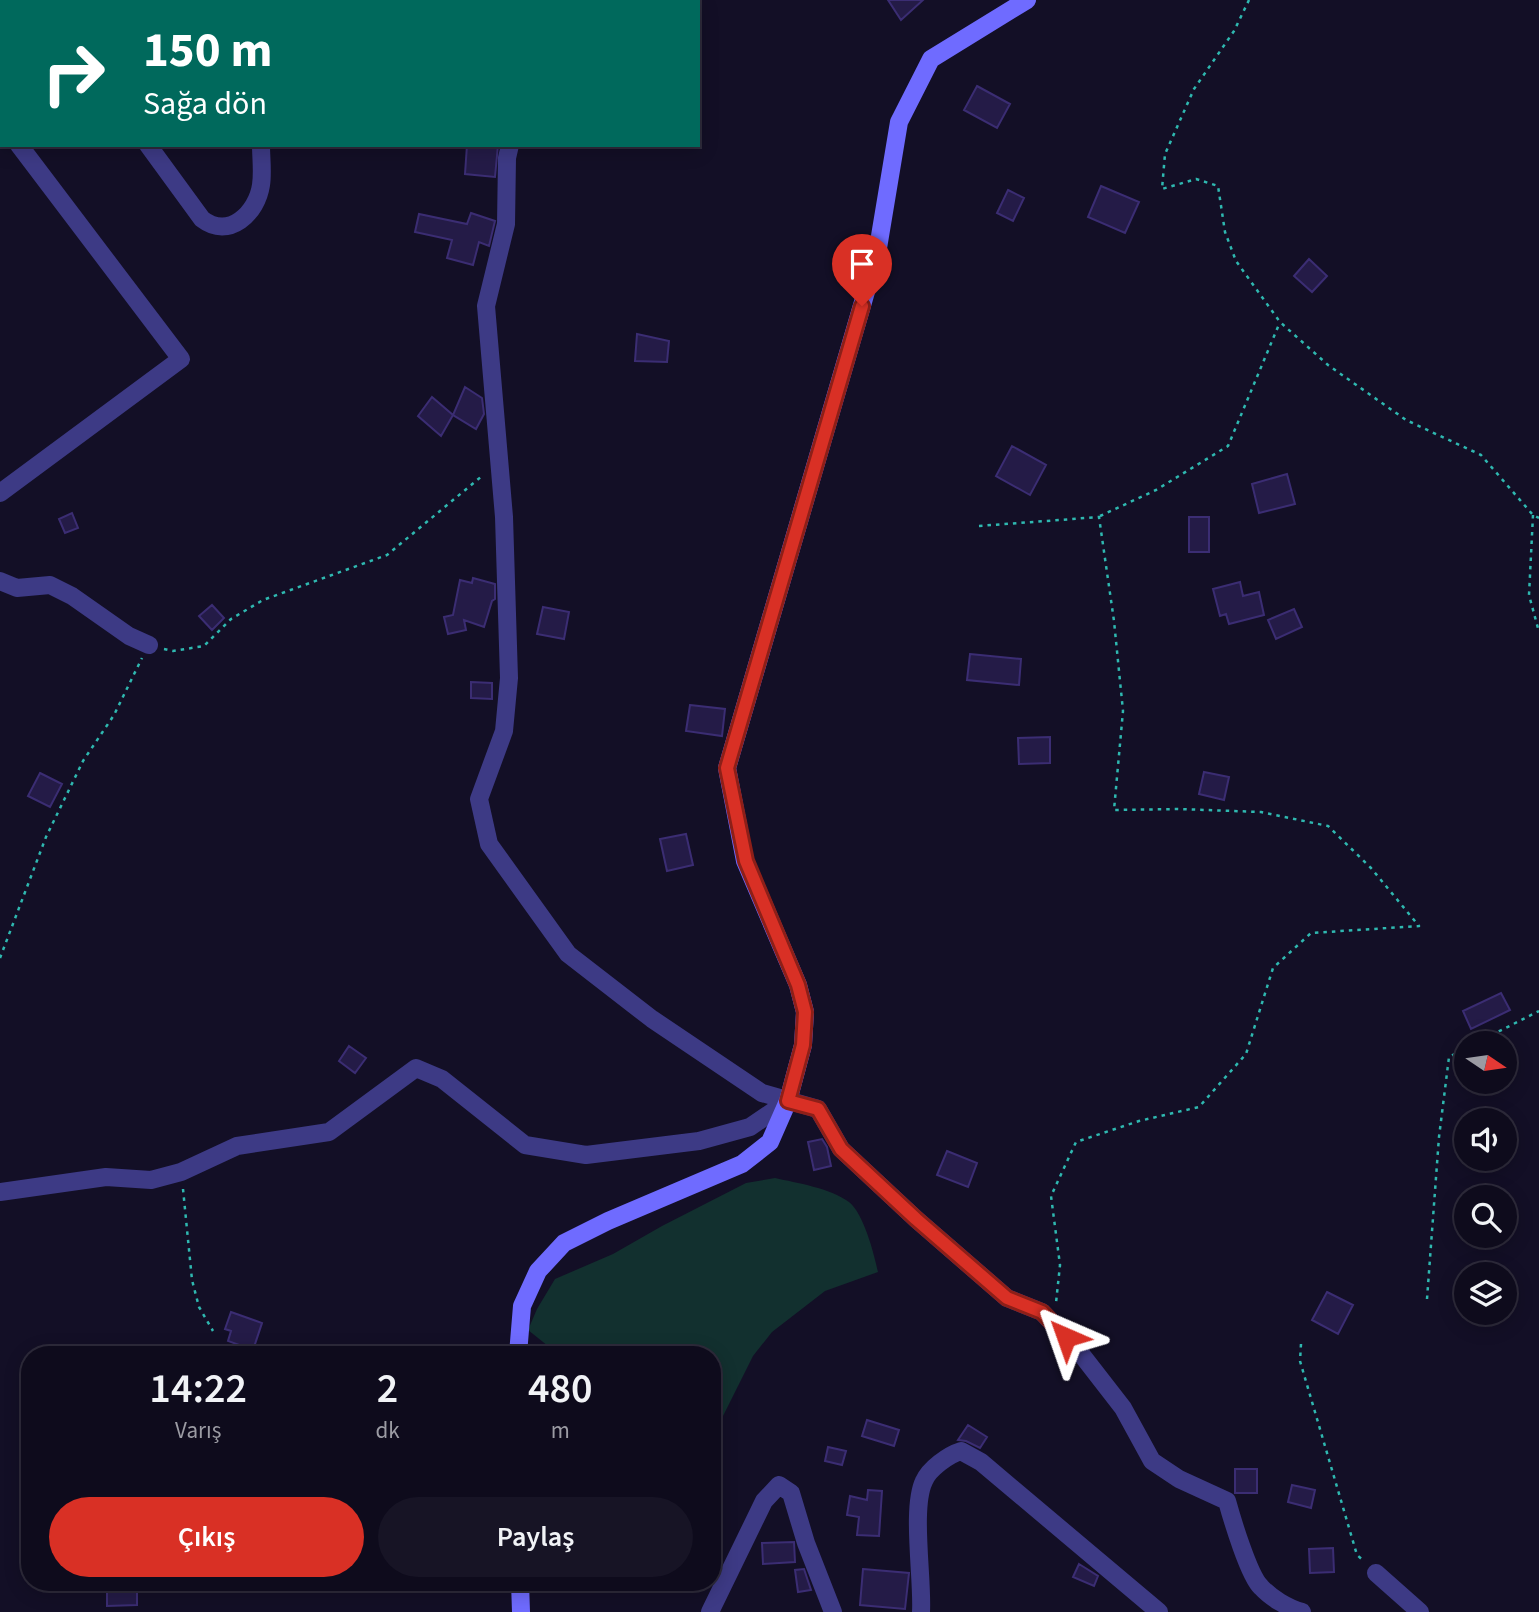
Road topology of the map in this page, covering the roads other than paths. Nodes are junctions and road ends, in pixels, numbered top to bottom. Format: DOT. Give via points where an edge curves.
graph roads {
  1 [pos="1027,0"];
  2 [pos="21,147"];
  3 [pos="149,147"];
  4 [pos="261,147"];
  5 [pos="510,147"];
  6 [pos="0,493"];
  7 [pos="0,581"];
  8 [pos="149,645"];
  9 [pos="788,1101"];
  10 [pos="0,1192"];
  11 [pos="519,1346"];
  12 [pos="1376,1573"];
  13 [pos="721,1589"];
  14 [pos="520,1591"];
  15 [pos="720,1591"];
  16 [pos="521,1612"];
  17 [pos="710,1612"];
  18 [pos="833,1612"];
  19 [pos="921,1612"];
  20 [pos="1159,1612"];
  21 [pos="1303,1612"];
  22 [pos="1420,1612"];
  1 -- 9 [label="street" via="931,59 899,122 877,254 727,768 746,861 805,1012 803,1045"];
  2 -- 6 [label="street" via="181,359"];
  3 -- 4 [label="street" via="202,219 222,227 235,224 256,203"];
  5 -- 9 [label="street" via="506,224 486,306 504,517 509,678 504,731 479,799 489,844 568,954 652,1019 762,1093"];
  7 -- 8 [label="street" via="17,588 50,585"];
  9 -- 10 [label="street" via="750,1127 699,1141 586,1155 525,1145 442,1079 416,1068 329,1132 237,1146 181,1172 151,1180 106,1177"];
  9 -- 11 [label="street" via="770,1142 743,1164 565,1243 538,1271 522,1306"];
  9 -- 21 [label="street" via="818,1109 841,1149 916,1219 1007,1298 1042,1312 1123,1408 1152,1461 1227,1501 1259,1586 1291,1609"];
  12 -- 22 [label="street"];
  13 -- 18 [label="street" via="764,1501 779,1485 791,1493"];
  14 -- 16 [label="street"];
  15 -- 17 [label="street"];
  19 -- 20 [label="street" via="918,1505 924,1480 950,1454 961,1451 981,1462"];
}
